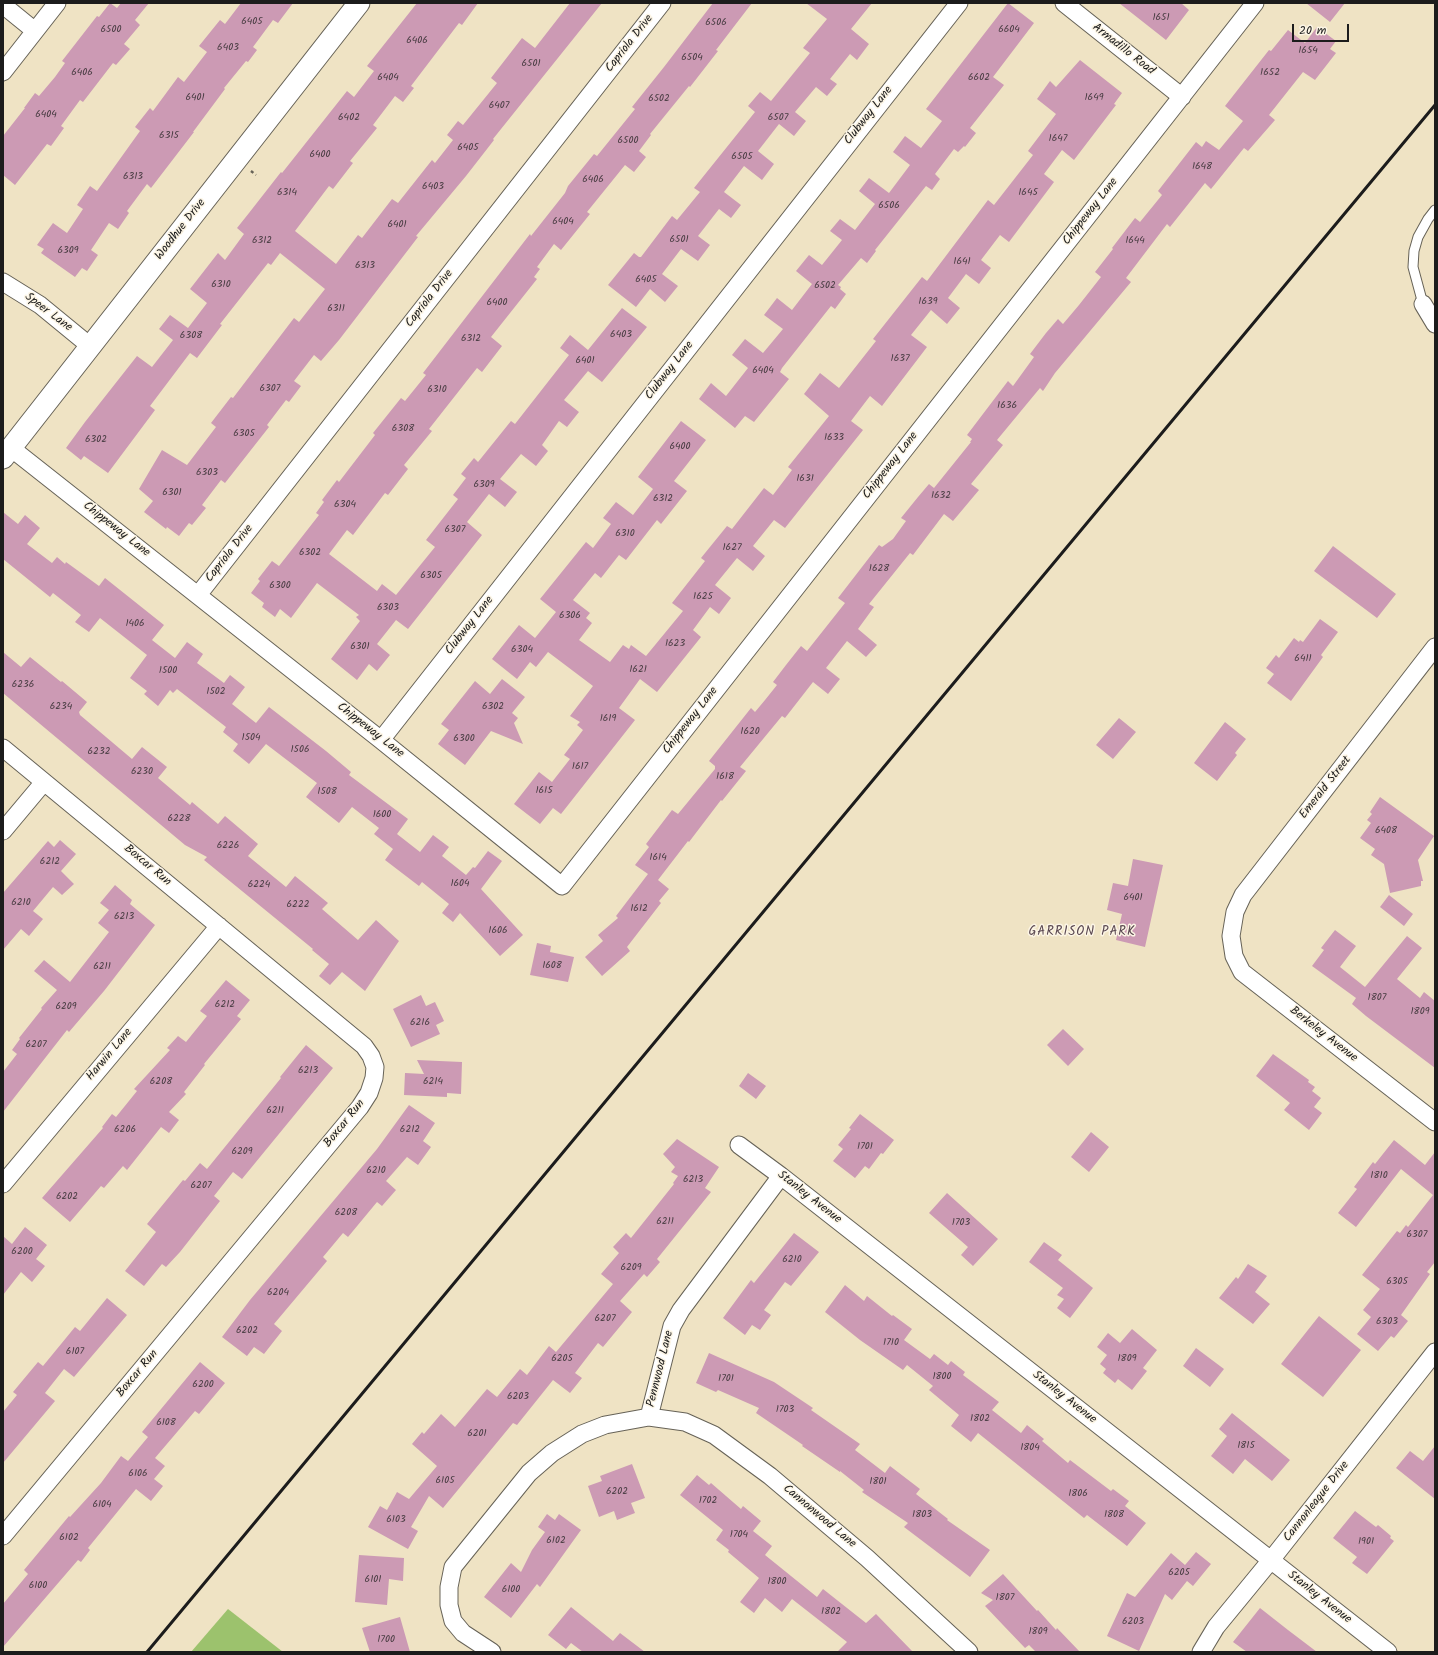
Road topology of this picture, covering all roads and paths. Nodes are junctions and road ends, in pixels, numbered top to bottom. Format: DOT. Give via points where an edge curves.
graph roads {
  1 [pos="57,3"];
  2 [pos="359,3"];
  3 [pos="662,3"];
  4 [pos="959,3"];
  5 [pos="1064,3"];
  6 [pos="1255,3"];
  7 [pos="3,5"];
  8 [pos="35,31"];
  9 [pos="3,72"];
  10 [pos="1182,96"];
  11 [pos="1435,210"];
  12 [pos="3,282"];
  13 [pos="1423,304"];
  14 [pos="1435,324"];
  15 [pos="90,346"];
  16 [pos="7,453"];
  17 [pos="198,594"];
  18 [pos="1435,648"];
  19 [pos="381,740"];
  20 [pos="3,748"];
  21 [pos="44,782"];
  22 [pos="3,831"];
  23 [pos="219,926"];
  24 [pos="1231,936"];
  25 [pos="1435,1122"];
  26 [pos="739,1145"];
  27 [pos="781,1176"];
  28 [pos="3,1184"];
  29 [pos="1435,1352"];
  30 [pos="649,1417"];
  31 [pos="3,1536"];
  32 [pos="1272,1560"];
  33 [pos="492,1652"];
  34 [pos="969,1652"];
  35 [pos="1201,1652"];
  36 [pos="1388,1652"];
  1 -- 8 [label="street"];
  2 -- 15 [label="street, Woodhue Drive"];
  3 -- 17 [label="street, Capriola Drive"];
  4 -- 19 [label="street, Clubway Lane"];
  5 -- 10 [label="street, Armadillo Road"];
  6 -- 10 [label="street, Chippeway Lane"];
  7 -- 8 [label="street"];
  8 -- 9 [label="street"];
  10 -- 19 [label="street, Chippeway Lane" via="562,886"];
  11 -- 13 [label="lane" via="1418,237 1414,251 1413,267"];
  12 -- 15 [label="street, Speer Lane" via="40,305"];
  13 -- 14 [label="street"];
  15 -- 16 [label="street, Woodhue Drive"];
  16 -- 17 [label="street, Chippeway Lane"];
  17 -- 19 [label="street, Chippeway Lane"];
  18 -- 24 [label="street, Emerald Street" via="1243,895 1235,912"];
  20 -- 21 [label="street, Boxcar Run"];
  21 -- 22 [label="street"];
  21 -- 23 [label="street, Boxcar Run"];
  23 -- 28 [label="street, Harwin Lane"];
  23 -- 31 [label="street, Boxcar Run" via="364,1046 375,1067 369,1093"];
  24 -- 25 [label="street, Berkeley Avenue" via="1234,956 1242,972"];
  26 -- 27 [label="street, Stanley Avenue"];
  27 -- 30 [label="street, Pennwood Lane" via="681,1310 672,1326"];
  27 -- 32 [label="street, Stanley Avenue"];
  29 -- 32 [label="street, Cannonleague Drive"];
  30 -- 33 [label="street, Pennwood Lane" via="606,1425 582,1434 552,1454 529,1474 453,1567 448,1605 453,1621 463,1633"];
  30 -- 34 [label="street, Cannonwood Lane" via="685,1422 714,1435 764,1471 867,1558"];
  32 -- 35 [label="street, Cannonleague Drive" via="1216,1627"];
  32 -- 36 [label="street, Stanley Avenue"];
}
